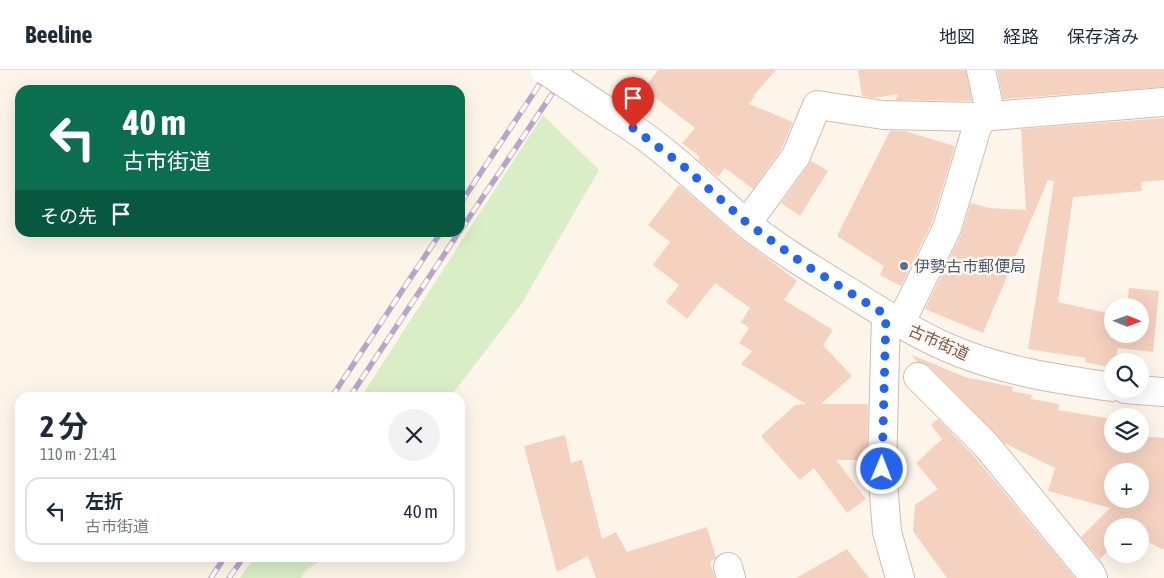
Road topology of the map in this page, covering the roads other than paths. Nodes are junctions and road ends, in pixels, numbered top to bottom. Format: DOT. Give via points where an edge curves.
graph roads {
  1 [pos="545,70"];
  2 [pos="981,70"];
  3 [pos="1164,102"];
  4 [pos="984,117"];
  5 [pos="747,223"];
  6 [pos="893,320"];
  7 [pos="918,377"];
  8 [pos="1104,386"];
  9 [pos="1149,391"];
  10 [pos="1164,392"];
  11 [pos="900,578"];
  12 [pos="1093,578"];
  1 -- 5 [label="street, 古市街道, bridge" via="682,165"];
  2 -- 4 [label="street" via="989,107"];
  3 -- 4 [label="street"];
  4 -- 5 [label="street" via="883,115 817,104 796,156"];
  4 -- 6 [label="street" via="947,228"];
  5 -- 6 [label="street, 古市街道" via="804,264"];
  6 -- 8 [label="street, 古市街道" via="945,347 974,357 1035,374"];
  6 -- 11 [label="street" via="882,469 887,532"];
  7 -- 12 [label="street" via="986,445"];
  9 -- 10 [label="street"];
}
